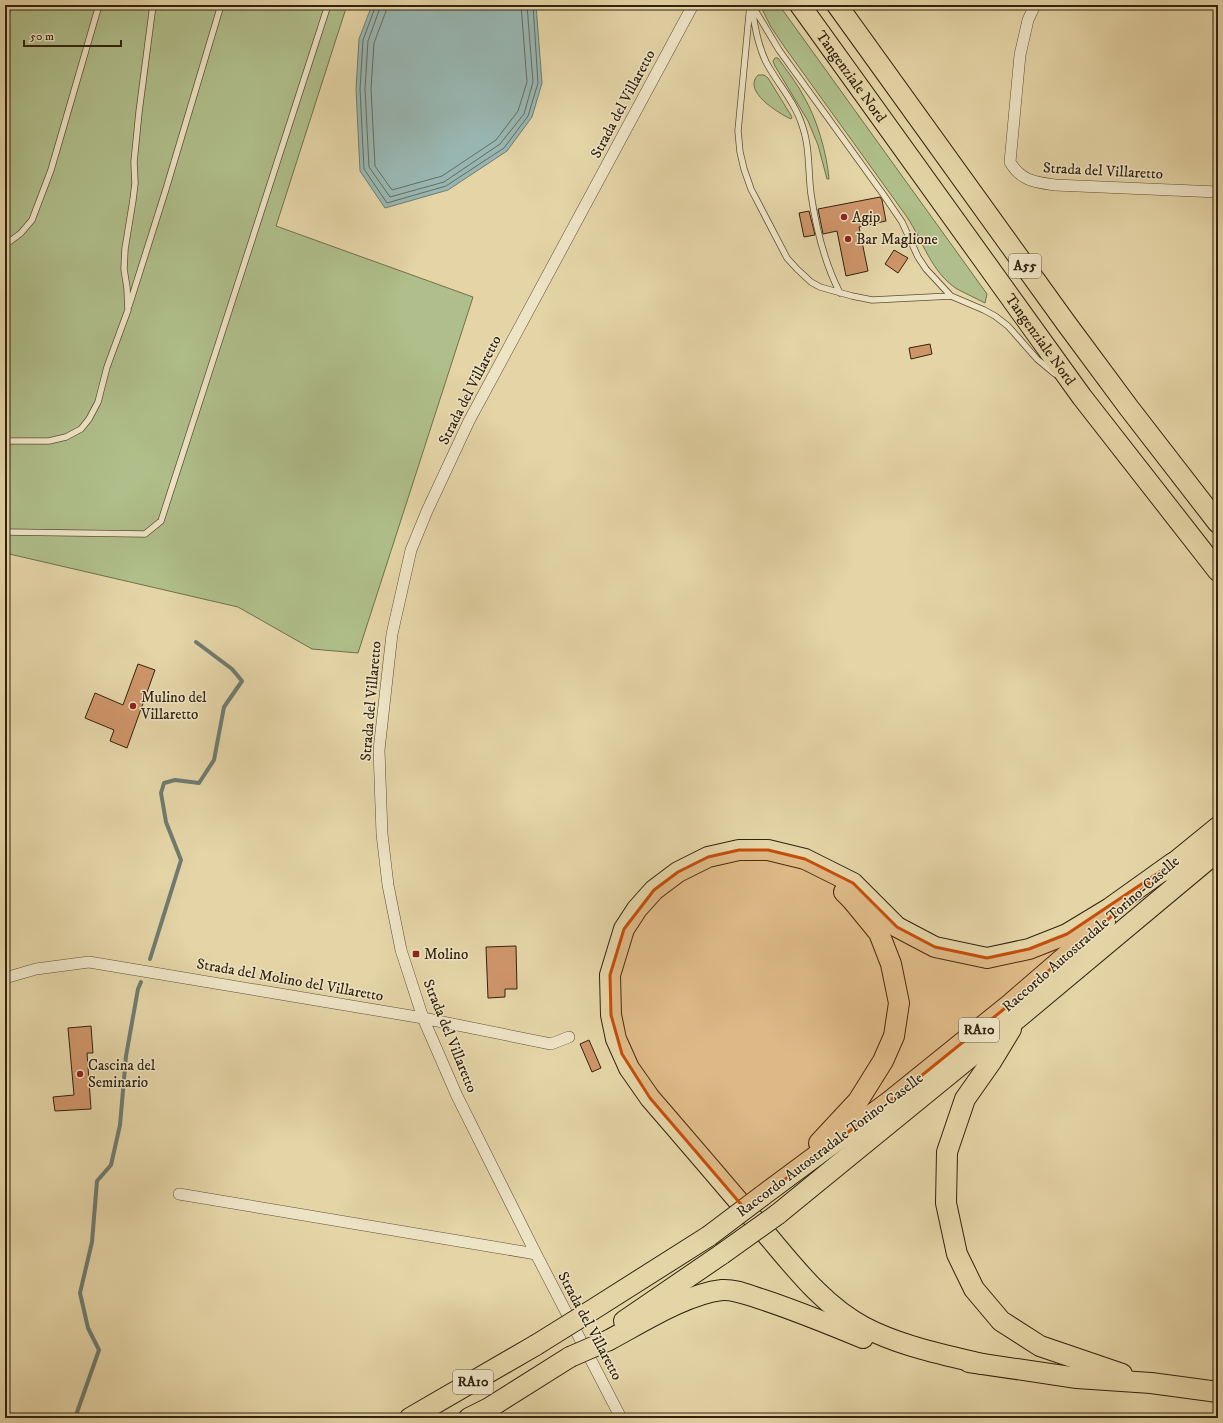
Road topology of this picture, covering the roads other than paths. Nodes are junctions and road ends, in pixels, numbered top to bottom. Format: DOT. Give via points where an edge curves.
graph roads {
  1 [pos="99,5"];
  2 [pos="153,5"];
  3 [pos="221,5"];
  4 [pos="328,5"];
  5 [pos="693,5"];
  6 [pos="751,5"];
  7 [pos="800,5"];
  8 [pos="837,5"];
  9 [pos="1034,5"];
  10 [pos="1218,192"];
  11 [pos="5,241"];
  12 [pos="840,293"];
  13 [pos="951,296"];
  14 [pos="128,310"];
  15 [pos="1082,397"];
  16 [pos="5,440"];
  17 [pos="1218,523"];
  18 [pos="5,532"];
  19 [pos="1218,571"];
  20 [pos="1218,827"];
  21 [pos="1218,851"];
  22 [pos="789,856"];
  23 [pos="1173,863"];
  24 [pos="5,978"];
  25 [pos="423,1018"];
  26 [pos="1018,1018"];
  27 [pos="569,1037"];
  28 [pos="769,1191"];
  29 [pos="179,1194"];
  30 [pos="536,1254"];
  31 [pos="606,1337"];
  32 [pos="982,1364"];
  33 [pos="1151,1383"];
  34 [pos="1218,1392"];
  35 [pos="410,1418"];
  36 [pos="469,1418"];
  37 [pos="621,1418"];
  1 -- 11 [label="lane" via="51,170 32,220 21,233 9,242"];
  2 -- 14 [label="lane" via="139,112 134,162 135,183 125,249 124,270"];
  3 -- 14 [label="lane"];
  4 -- 18 [label="lane" via="161,521 145,534"];
  5 -- 25 [label="street, Strada del Villaretto" via="469,421 427,511 412,550 392,634 379,750 382,834 388,885 401,950"];
  6 -- 12 [label="lane" via="758,41 766,61 802,124 820,242"];
  6 -- 12 [label="lane" via="738,131 744,170 751,189 787,258 811,282"];
  6 -- 13 [label="lane" via="779,50 902,222 926,270"];
  7 -- 15 [label="highway, Tangenziale Nord / A55"];
  8 -- 17 [label="highway, Tangenziale Nord / A55" via="1066,323"];
  9 -- 10 [label="street, Strada del Villaretto" via="1020,55 1010,162 1016,173 1033,182 1055,185"];
  12 -- 13 [label="lane" via="872,300"];
  13 -- 15 [label="lane" via="995,316 1008,326 1037,358"];
  14 -- 16 [label="lane" via="107,367 98,402 81,429 66,437 49,441"];
  15 -- 19 [label="highway, Tangenziale Nord / A55"];
  20 -- 23 [label="highway, Raccordo Autostradale Torino-Caselle / RA10"];
  21 -- 26 [label="highway, Raccordo Autostradale Torino-Caselle / RA10"];
  22 -- 23 [label="highway" via="805,859 853,883 897,927 935,947 987,958 1029,949 1067,934 1110,908"];
  22 -- 28 [label="highway" via="836,885 879,933 891,964 899,1003 894,1036 883,1061 858,1101"];
  22 -- 32 [label="highway" via="768,850 739,850 708,857 678,872 654,890 624,929 610,975 611,1015 616,1039 632,1073 650,1098 806,1280 845,1316 863,1327 916,1348"];
  23 -- 28 [label="highway, Raccordo Autostradale Torino-Caselle / RA10" via="1009,1005 890,1101"];
  24 -- 25 [label="street, Strada del Molino del Villaretto" via="36,969 88,962"];
  25 -- 27 [label="street, Strada del Molino del Villaretto" via="552,1044"];
  25 -- 30 [label="street, Strada del Villaretto" via="457,1096"];
  26 -- 31 [label="highway, Raccordo Autostradale Torino-Caselle / RA10, bridge" via="778,1214 644,1306"];
  26 -- 33 [label="highway" via="965,1099 947,1152 946,1203 957,1254 974,1289 1001,1321 1040,1346"];
  28 -- 35 [label="highway, Raccordo Autostradale Torino-Caselle / RA10, bridge" via="709,1236 589,1312"];
  29 -- 30 [label="street"];
  30 -- 37 [label="street, Strada del Villaretto"];
  31 -- 32 [label="highway" via="709,1292 738,1291 785,1306 897,1353"];
  31 -- 36 [label="highway, Raccordo Autostradale Torino-Caselle / RA10, bridge"];
  32 -- 33 [label="highway" via="1077,1378"];
  33 -- 34 [label="highway"];
}
